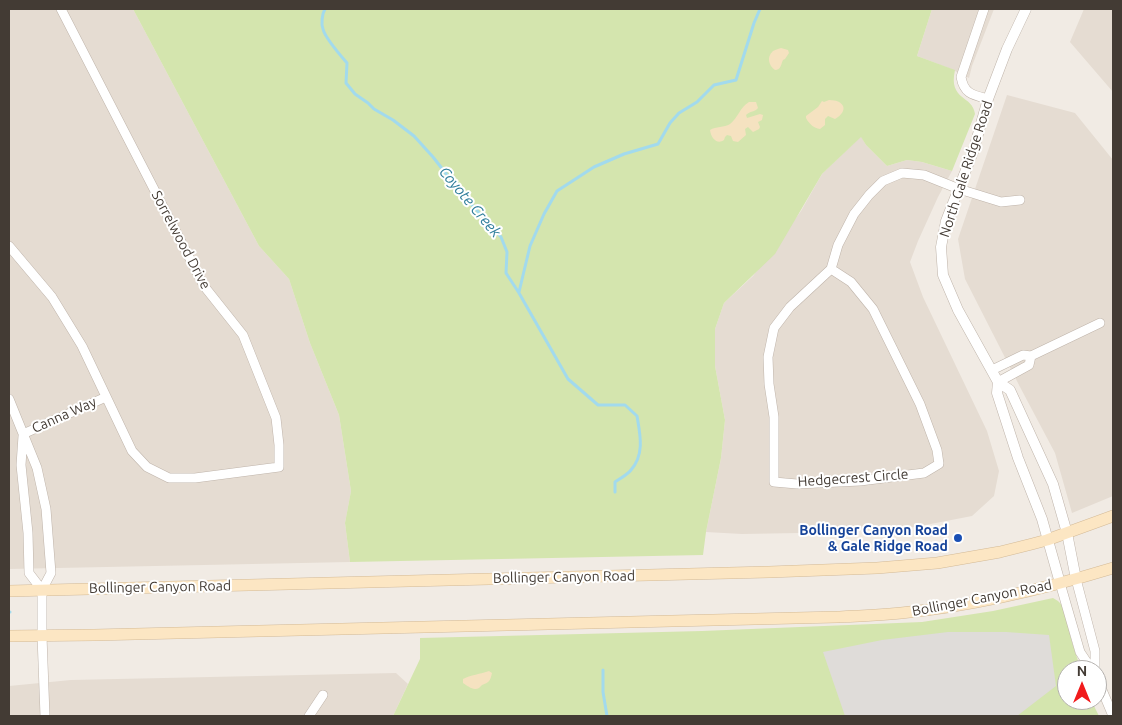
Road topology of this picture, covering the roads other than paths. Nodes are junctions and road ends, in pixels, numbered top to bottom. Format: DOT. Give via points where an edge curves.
graph roads {
  1 [pos="61,9"];
  2 [pos="984,9"];
  3 [pos="1026,9"];
  4 [pos="988,99"];
  5 [pos="959,189"];
  6 [pos="1020,200"];
  7 [pos="9,246"];
  8 [pos="831,269"];
  9 [pos="1100,324"];
  10 [pos="1031,356"];
  11 [pos="992,370"];
  12 [pos="998,382"];
  13 [pos="106,397"];
  14 [pos="9,400"];
  15 [pos="23,434"];
  16 [pos="1113,516"];
  17 [pos="1067,533"];
  18 [pos="1047,540"];
  19 [pos="1113,568"];
  20 [pos="1076,579"];
  21 [pos="1060,583"];
  22 [pos="42,590"];
  23 [pos="9,591"];
  24 [pos="9,636"];
  25 [pos="42,636"];
  26 [pos="1086,660"];
  27 [pos="1094,660"];
  28 [pos="323,695"];
  29 [pos="1107,702"];
  30 [pos="45,716"];
  31 [pos="309,716"];
  32 [pos="1113,716"];
  1 -- 13 [label="street, Sorrelwood Drive" via="204,286 243,335 276,418 279,468 170,478 148,467 132,451"];
  2 -- 4 [label="street" via="961,77 968,92"];
  3 -- 4 [label="street, North Gale Ridge Road"];
  4 -- 5 [label="street, North Gale Ridge Road"];
  5 -- 6 [label="street" via="1001,202"];
  5 -- 8 [label="street" via="924,175 902,172 883,181 854,214 838,245"];
  5 -- 11 [label="street, North Gale Ridge Road" via="946,221 941,246 943,275 958,310"];
  7 -- 13 [label="street" via="52,297 82,346"];
  8 -- 8 [label="street, Hedgecrest Circle" via="790,307 774,328 768,357 774,417 774,482 860,481 924,473 939,464 920,404 873,309 851,282"];
  9 -- 10 [label="street"];
  10 -- 11 [label="street" via="1023,355"];
  10 -- 12 [label="street" via="1029,366"];
  11 -- 12 [label="street, North Gale Ridge Road"];
  12 -- 17 [label="street, North Gale Ridge Road" via="1010,390 1049,476"];
  12 -- 18 [label="street, North Gale Ridge Road" via="997,393"];
  13 -- 15 [label="street, Canna Way"];
  14 -- 15 [label="street"];
  15 -- 22 [label="street" via="21,465 29,573"];
  15 -- 22 [label="street" via="37,468 46,509 51,573"];
  16 -- 17 [label="main road, Bollinger Canyon Road"];
  17 -- 18 [label="main road, Bollinger Canyon Road"];
  17 -- 20 [label="street, North Gale Ridge Road"];
  18 -- 21 [label="street, North Gale Ridge Road"];
  18 -- 22 [label="main road, Bollinger Canyon Road" via="937,563 877,568"];
  19 -- 20 [label="main road, Bollinger Canyon Road"];
  20 -- 21 [label="main road, Bollinger Canyon Road"];
  20 -- 27 [label="street" via="1095,650"];
  21 -- 25 [label="main road, Bollinger Canyon Road" via="964,604 902,613 837,617"];
  21 -- 26 [label="street" via="1080,652"];
  22 -- 23 [label="main road, Bollinger Canyon Road"];
  22 -- 25 [label="street"];
  24 -- 25 [label="main road, Bollinger Canyon Road"];
  25 -- 30 [label="street"];
  28 -- 31 [label="street"];
  29 -- 32 [label="street"];
}
